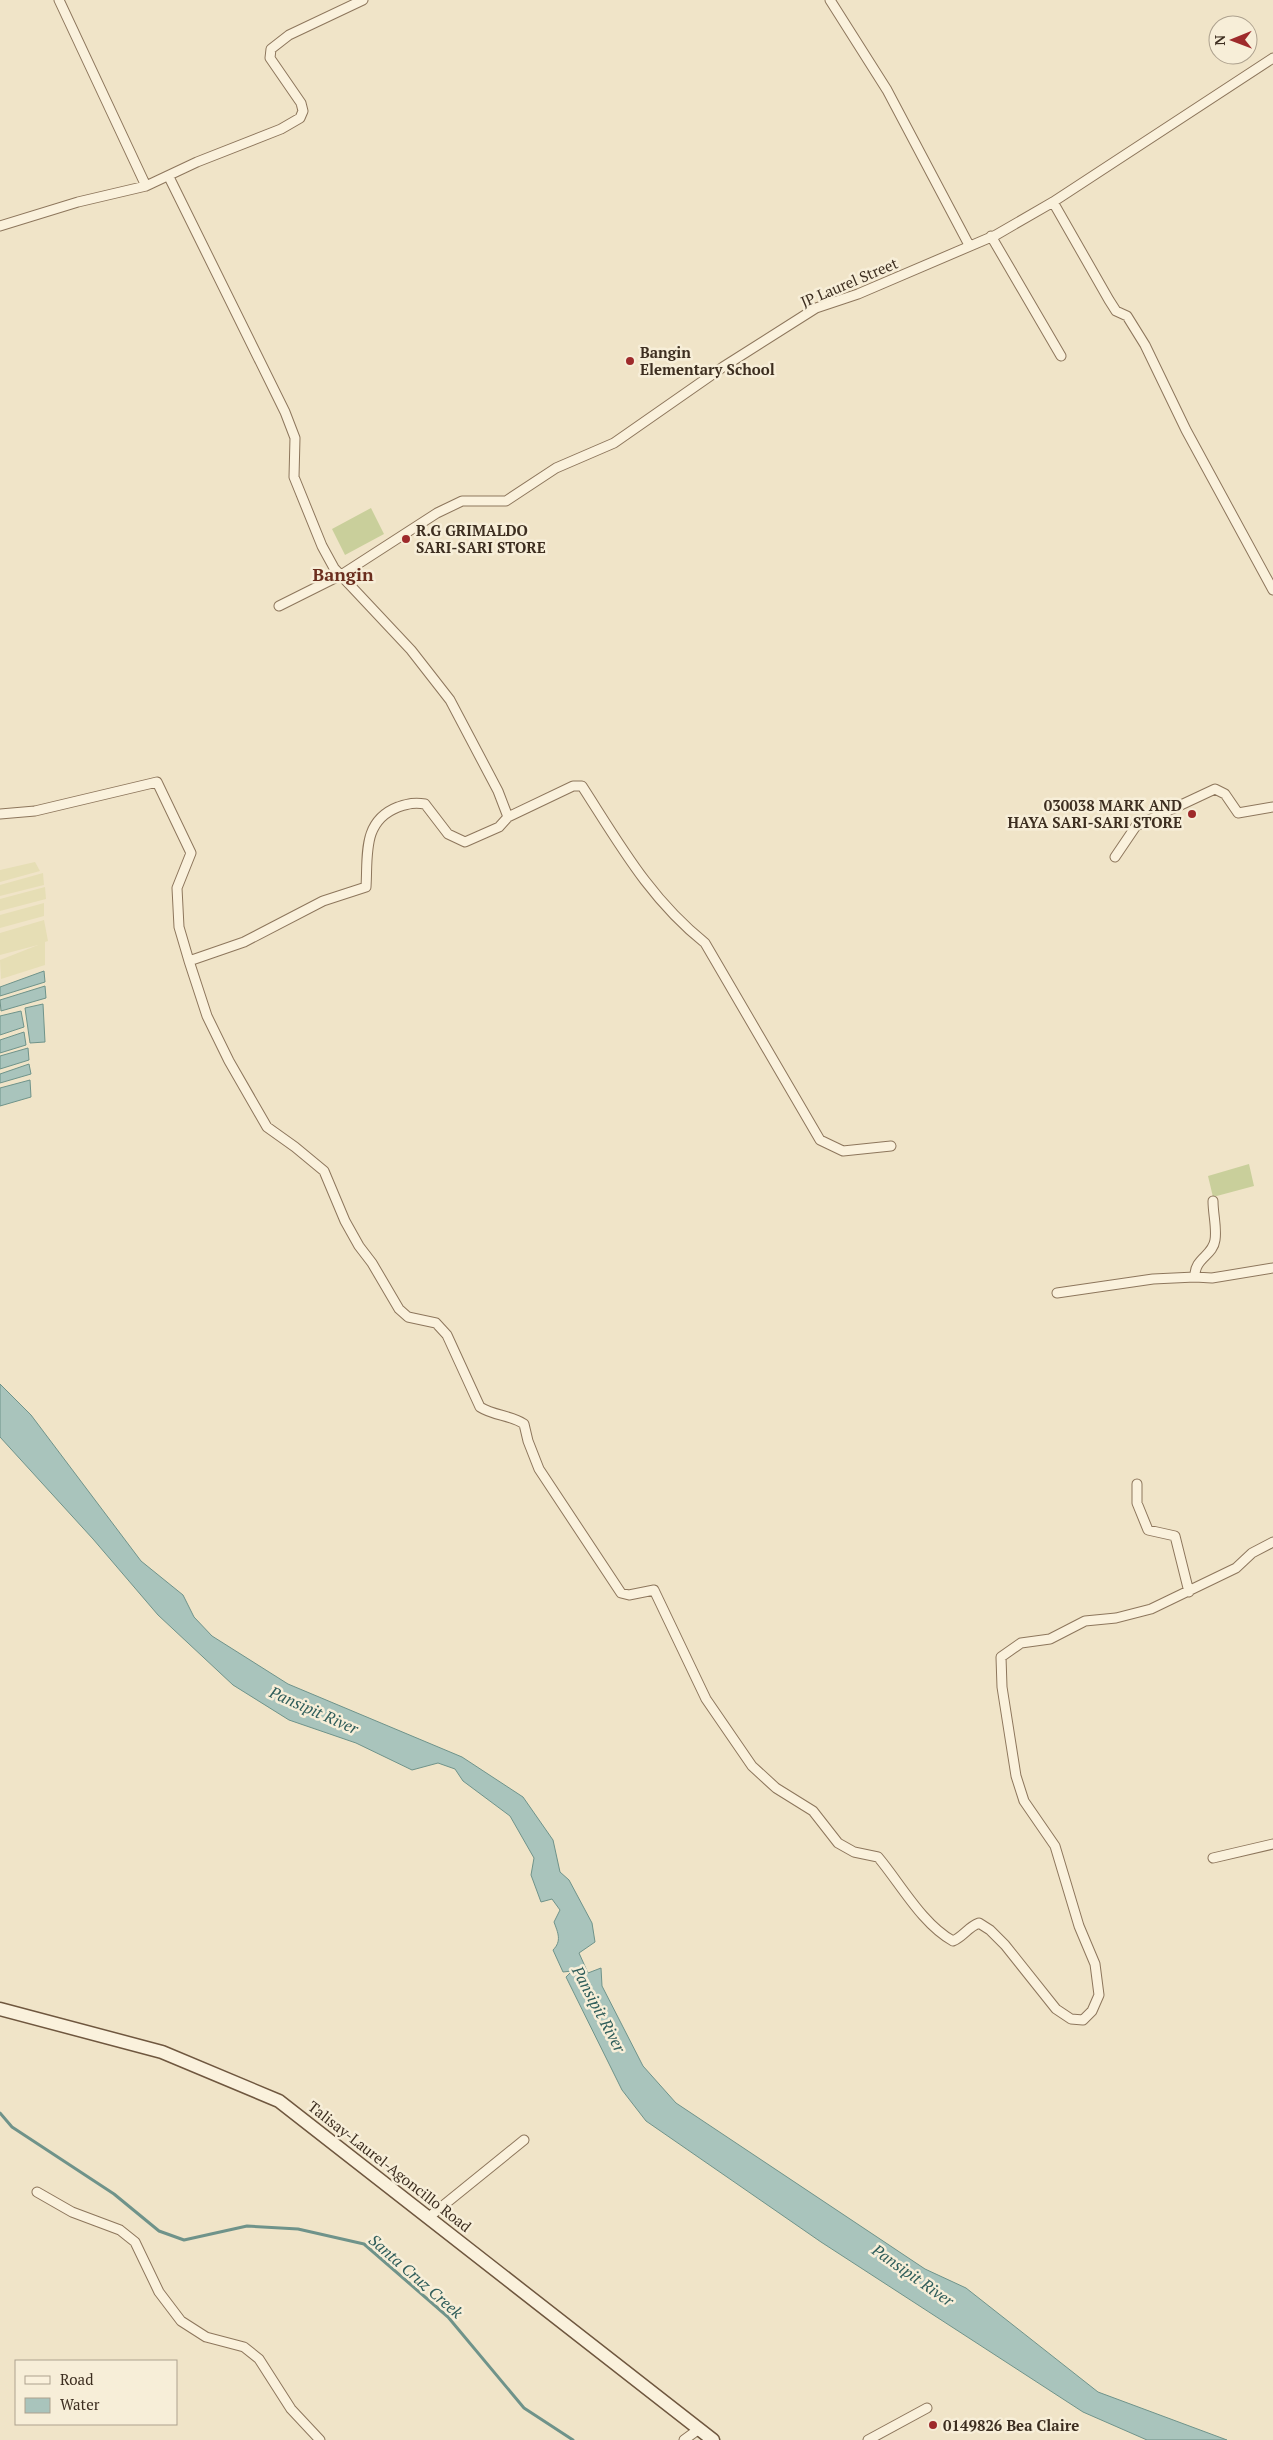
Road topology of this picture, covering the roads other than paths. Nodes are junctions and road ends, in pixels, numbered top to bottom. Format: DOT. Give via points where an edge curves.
graph roads {
  1 [pos="59,0"];
  2 [pos="364,0"];
  3 [pos="830,0"];
  4 [pos="1273,58"];
  5 [pos="169,177"];
  6 [pos="146,186"];
  7 [pos="1053,202"];
  8 [pos="0,226"];
  9 [pos="991,236"];
  10 [pos="969,246"];
  11 [pos="1060,356"];
  12 [pos="341,575"];
  13 [pos="1273,590"];
  14 [pos="279,606"];
  15 [pos="1273,807"];
  16 [pos="0,814"];
  17 [pos="508,817"];
  18 [pos="1114,857"];
  19 [pos="189,961"];
  20 [pos="891,1146"];
  21 [pos="1213,1201"];
  22 [pos="1273,1268"];
  23 [pos="1195,1277"];
  24 [pos="1057,1293"];
  25 [pos="1137,1484"];
  26 [pos="1273,1542"];
  27 [pos="1189,1592"];
  28 [pos="1273,1844"];
  29 [pos="1213,1858"];
  30 [pos="0,2009"];
  31 [pos="524,2140"];
  32 [pos="37,2192"];
  33 [pos="429,2217"];
  34 [pos="927,2408"];
  35 [pos="699,2429"];
  36 [pos="320,2440"];
  37 [pos="684,2440"];
  38 [pos="713,2440"];
  39 [pos="868,2440"];
  1 -- 6 [label="street"];
  2 -- 5 [label="street" via="289,34 271,49 270,58 301,103 303,112 300,118"];
  3 -- 10 [label="street" via="887,90"];
  4 -- 7 [label="street, JP Laurel Street"];
  5 -- 6 [label="street"];
  5 -- 12 [label="street" via="281,404 295,438 294,477 322,546"];
  6 -- 8 [label="street" via="78,202"];
  7 -- 9 [label="street, JP Laurel Street"];
  7 -- 13 [label="street" via="1116,311 1127,316 1146,345 1186,430"];
  9 -- 10 [label="street, JP Laurel Street"];
  9 -- 11 [label="street"];
  10 -- 12 [label="street, JP Laurel Street" via="858,294 816,308 739,356 614,444 556,468 506,501 462,501"];
  12 -- 14 [label="street, JP Laurel Street"];
  12 -- 17 [label="street" via="411,650 450,700 498,791"];
  15 -- 18 [label="street" via="1238,813 1225,794 1215,789 1136,826"];
  16 -- 19 [label="street" via="35,811 157,782 191,853 177,888 179,927"];
  17 -- 19 [label="street" via="499,827 466,842 448,834 425,804 414,802 385,812 370,831 366,887 323,901 244,942"];
  17 -- 20 [label="street" via="573,786 582,786 639,875 679,922 705,943 820,1140 842,1151"];
  19 -- 27 [label="street" via="208,1016 229,1061 267,1127 324,1171 349,1229 399,1309 408,1317 436,1323 447,1335 480,1407 524,1424 539,1469 621,1593 629,1595 654,1590 706,1699 752,1766 776,1788 813,1811 838,1843 854,1852 878,1856 941,1934 953,1941 962,1937 970,1926 979,1923 990,1930 1056,2009 1071,2019 1083,2020 1092,2011 1099,1995 1095,1964 1079,1926 1056,1846 1024,1801 1016,1776 1002,1687 1001,1657 1021,1643 1050,1639 1085,1621 1116,1618 1151,1609"];
  21 -- 23 [label="street" via="1215,1242 1199,1262"];
  22 -- 23 [label="street" via="1212,1278"];
  23 -- 24 [label="street" via="1153,1279"];
  25 -- 27 [label="street" via="1137,1503 1148,1530 1175,1536"];
  26 -- 27 [label="street" via="1252,1553 1236,1568"];
  28 -- 29 [label="street"];
  30 -- 33 [label="main road, Talisay-Laurel-Agoncillo Road" via="162,2052 280,2101"];
  31 -- 33 [label="street"];
  32 -- 36 [label="street" via="72,2212 120,2230 135,2242 159,2292 181,2321 206,2337 244,2347 259,2359 292,2409"];
  33 -- 35 [label="main road, Talisay-Laurel-Agoncillo Road"];
  34 -- 39 [label="street"];
  35 -- 37 [label="street"];
  35 -- 38 [label="main road, Talisay-Laurel-Agoncillo Road"];
}
